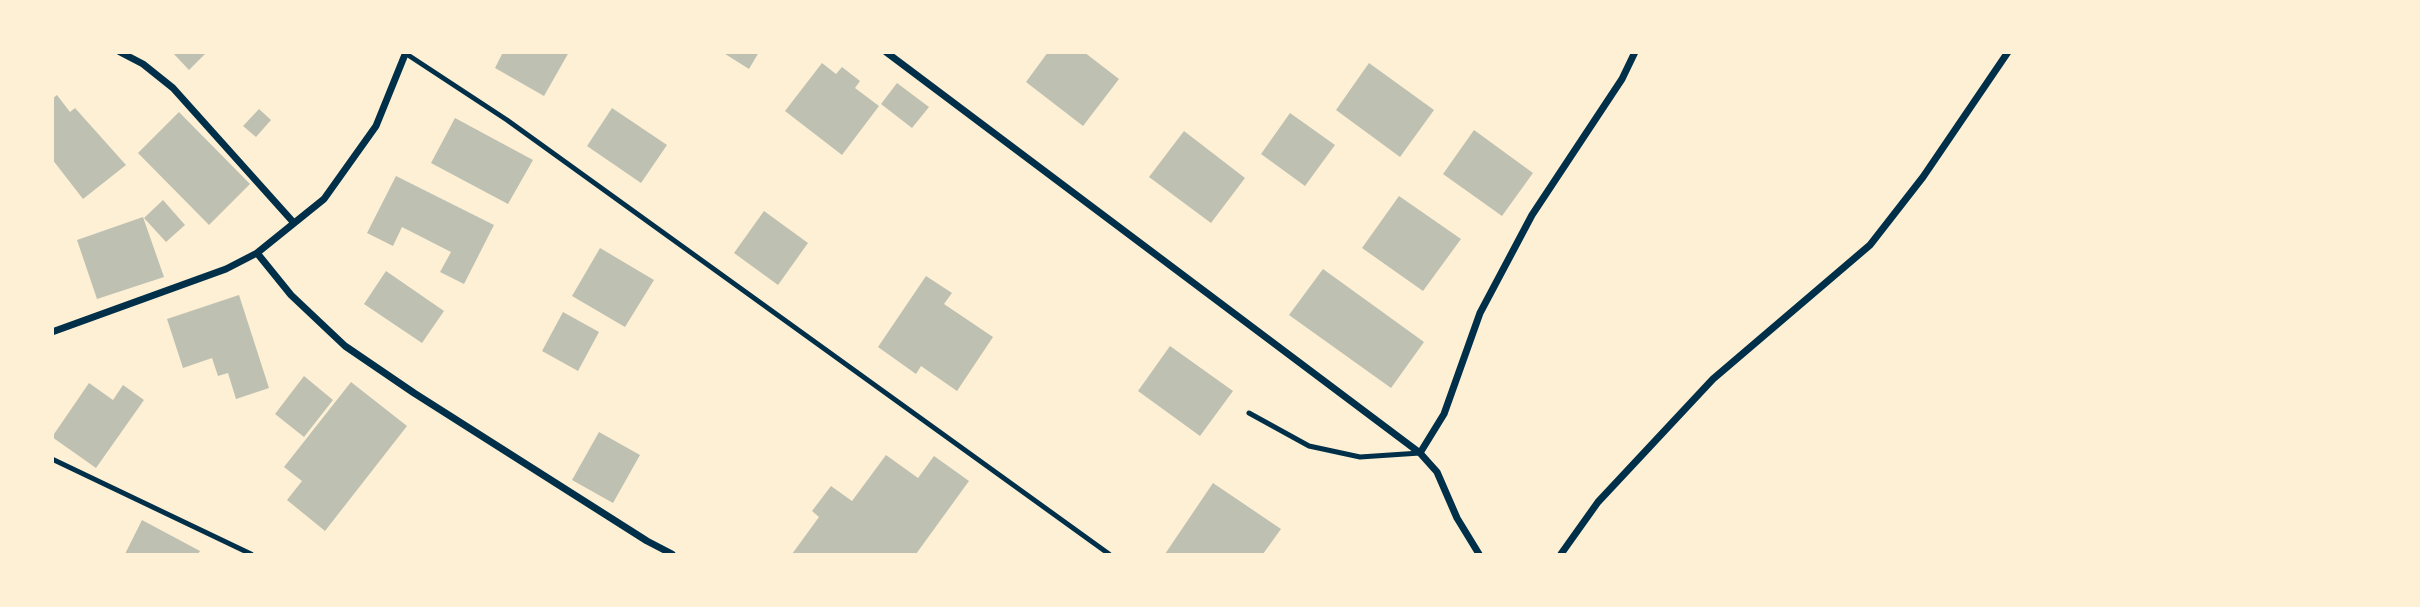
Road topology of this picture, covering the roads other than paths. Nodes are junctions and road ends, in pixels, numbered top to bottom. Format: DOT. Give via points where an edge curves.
graph roads {
  1 [pos="120,52"];
  2 [pos="886,52"];
  3 [pos="1635,52"];
  4 [pos="2008,52"];
  5 [pos="406,53"];
  6 [pos="294,223"];
  7 [pos="257,253"];
  8 [pos="52,332"];
  9 [pos="1250,413"];
  10 [pos="1420,453"];
  11 [pos="52,459"];
  12 [pos="251,555"];
  13 [pos="673,555"];
  14 [pos="1109,555"];
  15 [pos="1479,555"];
  16 [pos="1561,555"];
  1 -- 6 [label="street" via="173,88"];
  2 -- 10 [label="street"];
  3 -- 10 [label="street" via="1532,215 1480,313 1444,414"];
  4 -- 16 [label="street" via="1923,177 1870,245 1713,379 1598,502"];
  5 -- 6 [label="street" via="376,127 324,198"];
  5 -- 14 [label="lane" via="507,120"];
  6 -- 7 [label="street"];
  7 -- 8 [label="street"];
  7 -- 13 [label="street" via="291,295 345,346"];
  9 -- 10 [label="lane" via="1309,446 1360,457"];
  10 -- 15 [label="street" via="1437,472"];
  11 -- 12 [label="lane"];
}
